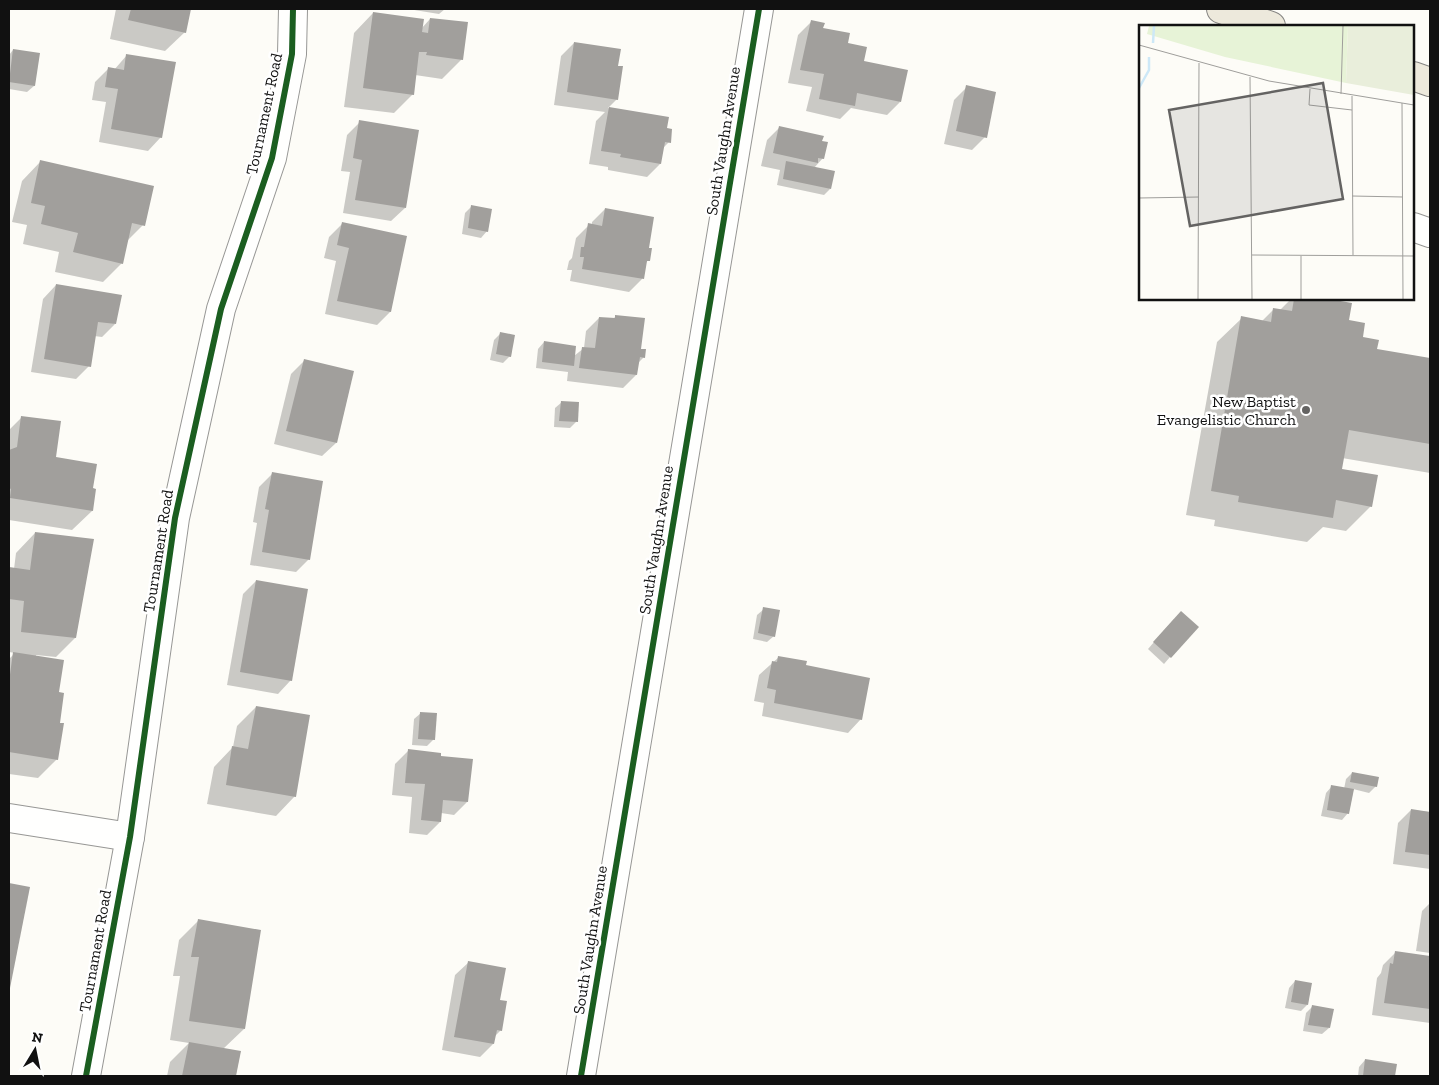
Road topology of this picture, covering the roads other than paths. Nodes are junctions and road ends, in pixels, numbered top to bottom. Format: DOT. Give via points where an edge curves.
graph roads {
  1 [pos="293,9"];
  2 [pos="759,9"];
  3 [pos="1221,9"];
  4 [pos="1268,25"];
  5 [pos="1414,76"];
  6 [pos="1430,82"];
  7 [pos="1414,227"];
  8 [pos="1430,233"];
  9 [pos="9,818"];
  10 [pos="130,837"];
  11 [pos="86,1076"];
  12 [pos="581,1076"];
  1 -- 10 [label="street, Tournament Road" via="292,54 272,158 221,309 175,518"];
  2 -- 12 [label="street, South Vaughn Avenue"];
  3 -- 4 [label="main road"];
  5 -- 6 [label="main road"];
  7 -- 8 [label="street"];
  9 -- 10 [label="street"];
  10 -- 11 [label="street, Tournament Road"];
}
